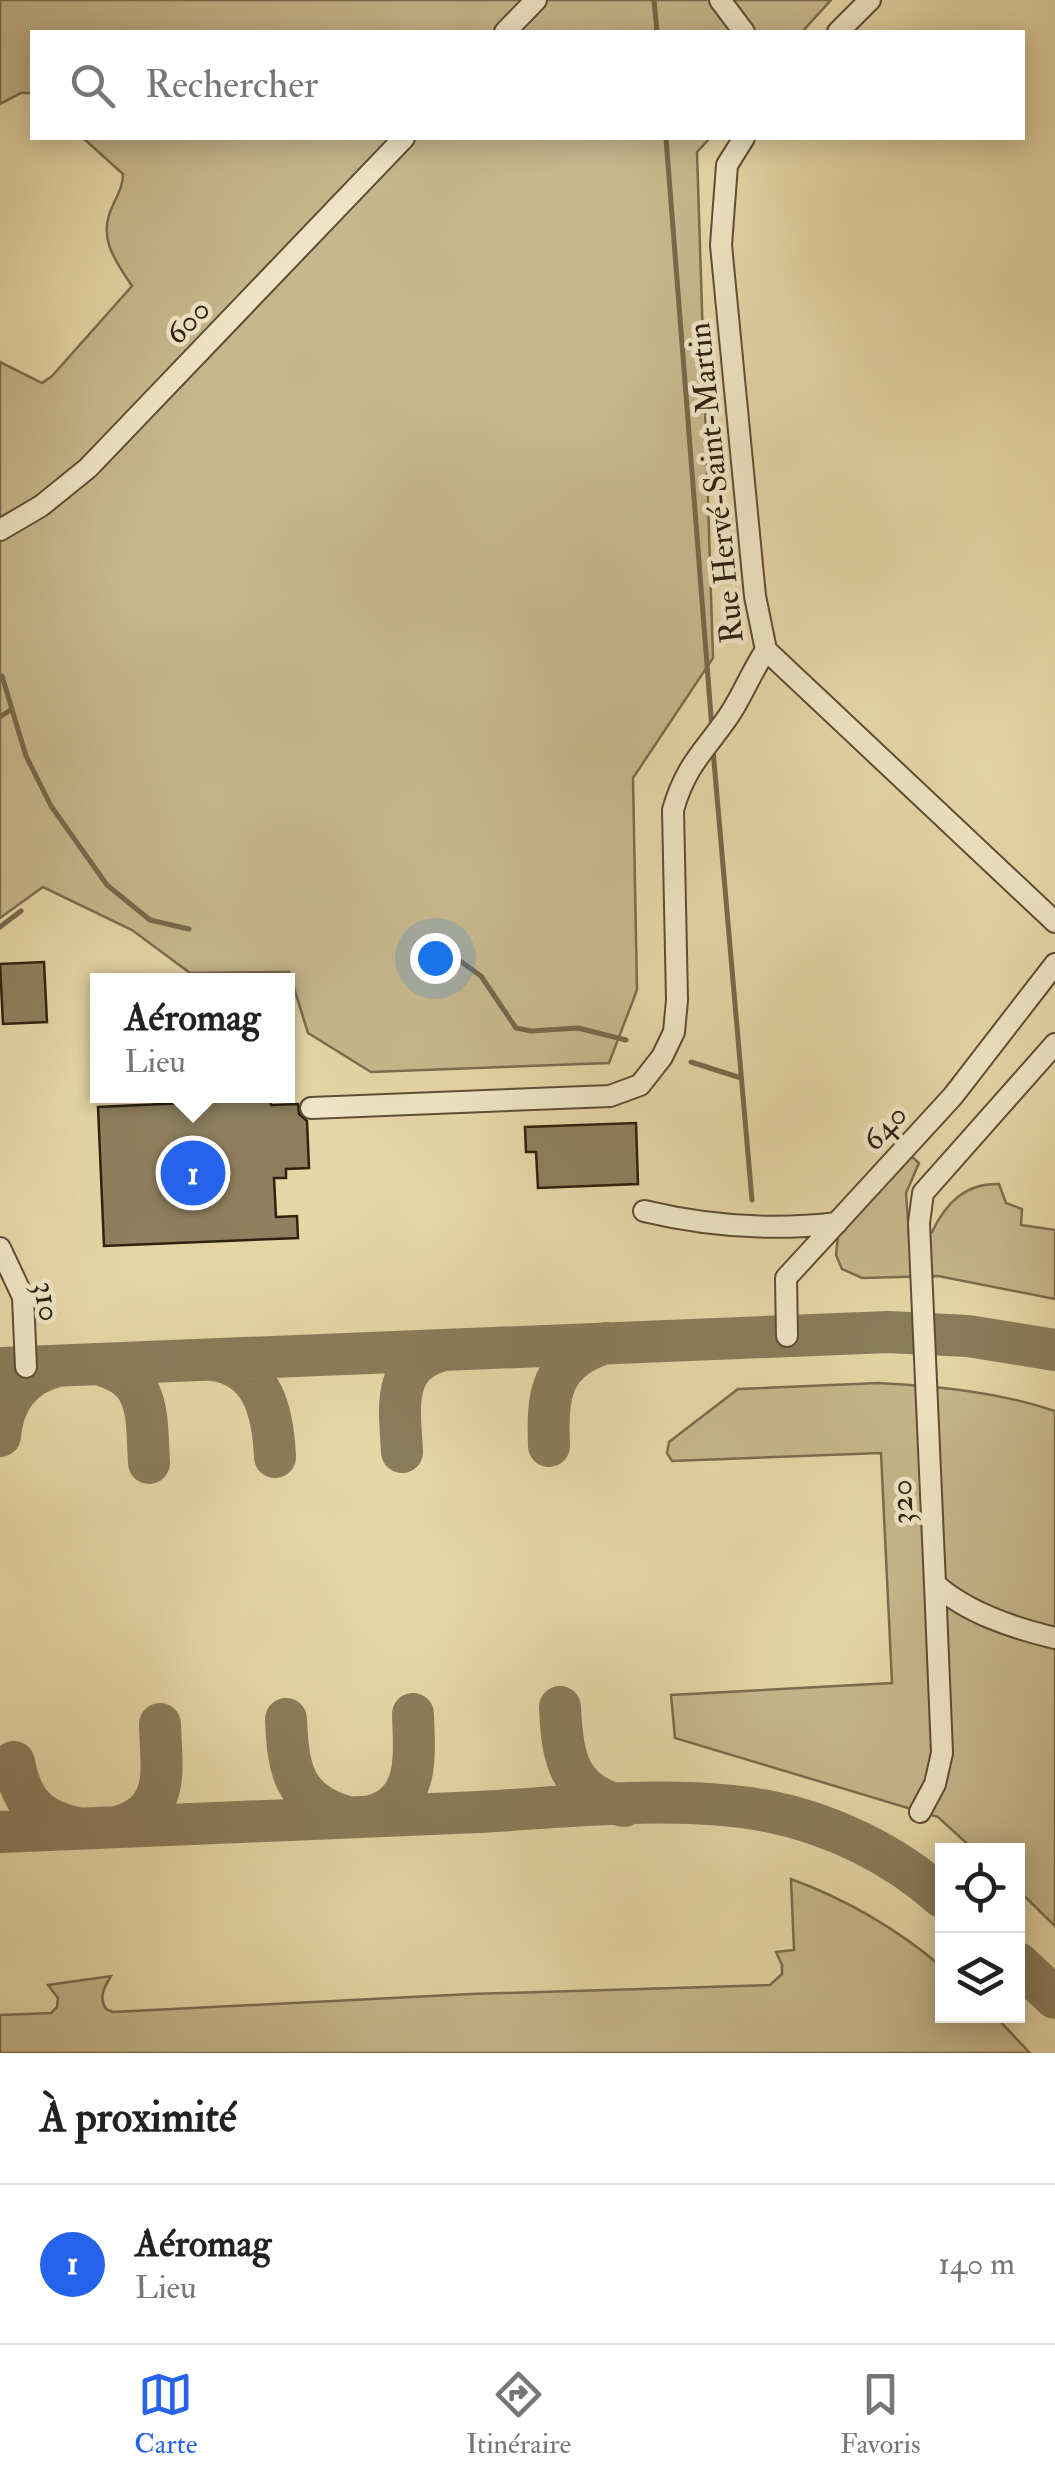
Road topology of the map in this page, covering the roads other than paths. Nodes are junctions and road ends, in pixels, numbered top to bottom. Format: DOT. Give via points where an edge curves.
graph roads {
  1 [pos="536,0"];
  2 [pos="720,0"];
  3 [pos="870,0"];
  4 [pos="507,30"];
  5 [pos="742,30"];
  6 [pos="840,30"];
  7 [pos="402,140"];
  8 [pos="743,140"];
  9 [pos="0,530"];
  10 [pos="766,650"];
  11 [pos="1055,922"];
  12 [pos="1055,964"];
  13 [pos="1055,1044"];
  14 [pos="311,1108"];
  15 [pos="644,1211"];
  16 [pos="838,1223"];
  17 [pos="0,1248"];
  18 [pos="786,1336"];
  19 [pos="26,1367"];
  20 [pos="935,1584"];
  21 [pos="1055,1638"];
  22 [pos="920,1812"];
  1 -- 4 [label="lane"];
  2 -- 5 [label="lane"];
  3 -- 6 [label="lane"];
  7 -- 9 [label="lane, 600" via="88,468"];
  8 -- 10 [label="lane, Rue Hervé-Saint-Martin" via="727,164 722,245 755,596"];
  10 -- 11 [label="lane"];
  10 -- 14 [label="lane, Rue Hervé-Saint-Martin" via="681,780 673,810 674,1032 640,1086 610,1096"];
  12 -- 16 [label="lane, 640" via="953,1096"];
  13 -- 20 [label="lane, 320" via="923,1193"];
  15 -- 16 [label="lane" via="779,1228"];
  16 -- 18 [label="lane, 640" via="786,1278"];
  17 -- 19 [label="lane, 310" via="23,1297"];
  20 -- 21 [label="lane" via="981,1613"];
  20 -- 22 [label="lane, 320" via="942,1753"];
}
